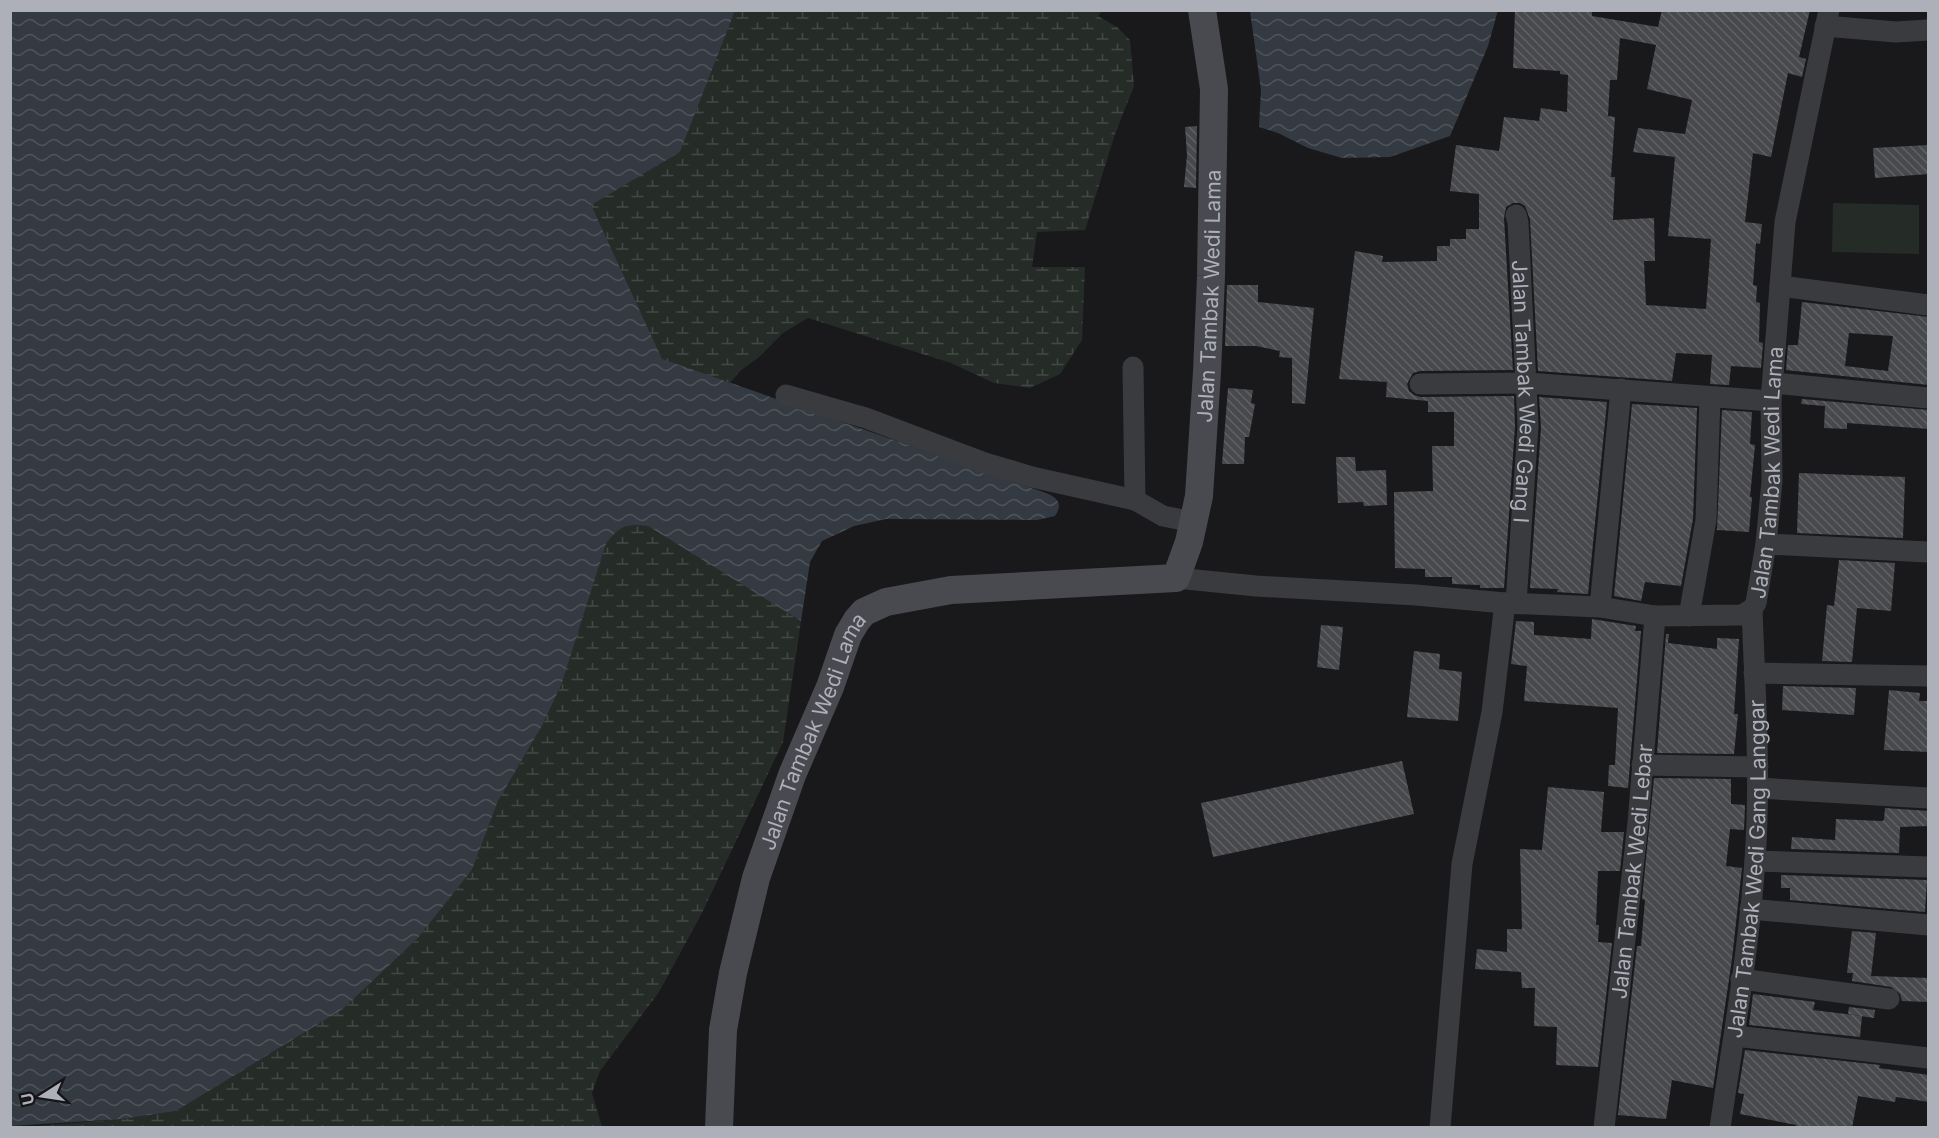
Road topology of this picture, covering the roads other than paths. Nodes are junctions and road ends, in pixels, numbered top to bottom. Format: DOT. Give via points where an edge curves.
graph roads {
  1 [pos="1202,10"];
  2 [pos="1827,18"];
  3 [pos="1929,30"];
  4 [pos="1516,216"];
  5 [pos="1780,286"];
  6 [pos="1929,305"];
  7 [pos="1133,368"];
  8 [pos="1527,383"];
  9 [pos="1420,384"];
  10 [pos="1620,389"];
  11 [pos="1773,392"];
  12 [pos="786,395"];
  13 [pos="1710,397"];
  14 [pos="1929,398"];
  15 [pos="1135,500"];
  16 [pos="1193,522"];
  17 [pos="1766,544"];
  18 [pos="1929,552"];
  19 [pos="1176,578"];
  20 [pos="1510,603"];
  21 [pos="1600,607"];
  22 [pos="1752,609"];
  23 [pos="1655,616"];
  24 [pos="1689,616"];
  25 [pos="1754,673"];
  26 [pos="1929,676"];
  27 [pos="1642,765"];
  28 [pos="1758,767"];
  29 [pos="1758,788"];
  30 [pos="1929,798"];
  31 [pos="1755,861"];
  32 [pos="1929,867"];
  33 [pos="1750,909"];
  34 [pos="1929,925"];
  35 [pos="1742,979"];
  36 [pos="1889,999"];
  37 [pos="1735,1036"];
  38 [pos="1929,1058"];
  39 [pos="1723,1127"];
  40 [pos="719,1128"];
  41 [pos="1440,1128"];
  42 [pos="1604,1128"];
  1 -- 16 [label="street, Jalan Tambak Wedi Lama" via="1214,89 1211,276 1199,496"];
  2 -- 3 [label="street" via="1896,32"];
  2 -- 5 [label="street, Jalan Tambak Wedi Lama" via="1785,222"];
  4 -- 8 [label="street, Jalan Tambak Wedi Gang I"];
  5 -- 6 [label="street"];
  5 -- 11 [label="street, Jalan Tambak Wedi Lama"];
  7 -- 15 [label="street"];
  8 -- 9 [label="street"];
  8 -- 10 [label="street"];
  8 -- 20 [label="street, Jalan Tambak Wedi Gang I" via="1528,426"];
  10 -- 13 [label="street"];
  10 -- 21 [label="street"];
  11 -- 13 [label="street"];
  11 -- 14 [label="street"];
  11 -- 17 [label="street, Jalan Tambak Wedi Lama" via="1772,481"];
  12 -- 15 [label="street" via="866,418 1032,477"];
  13 -- 24 [label="street" via="1706,520"];
  15 -- 16 [label="street" via="1163,516"];
  16 -- 19 [label="street, Jalan Tambak Wedi Lama"];
  17 -- 18 [label="street"];
  17 -- 22 [label="street, Jalan Tambak Wedi Lama"];
  19 -- 20 [label="street, Jalan Tambak Wedi Lama"];
  19 -- 40 [label="street, Jalan Tambak Wedi Lama" via="951,590 886,602 864,612 857,620 792,775 756,878 724,1019"];
  20 -- 21 [label="street, Jalan Tambak Wedi Lama"];
  20 -- 41 [label="street, Jalan Tambak Wedi Gang I" via="1462,864"];
  21 -- 23 [label="street, Jalan Tambak Wedi Lama"];
  22 -- 24 [label="street, Jalan Tambak Wedi Lama" via="1742,615"];
  22 -- 25 [label="street, Jalan Tambak Wedi Gang Langgar"];
  23 -- 24 [label="street, Jalan Tambak Wedi Lama"];
  23 -- 27 [label="street, Jalan Tambak Wedi Lebar"];
  25 -- 26 [label="street"];
  25 -- 28 [label="street, Jalan Tambak Wedi Gang Langgar"];
  27 -- 28 [label="street"];
  27 -- 42 [label="street, Jalan Tambak Wedi Lebar"];
  28 -- 29 [label="street, Jalan Tambak Wedi Gang Langgar"];
  29 -- 30 [label="street"];
  29 -- 31 [label="street, Jalan Tambak Wedi Gang Langgar"];
  31 -- 32 [label="street"];
  31 -- 33 [label="street, Jalan Tambak Wedi Gang Langgar"];
  33 -- 34 [label="street"];
  33 -- 35 [label="street, Jalan Tambak Wedi Gang Langgar"];
  35 -- 36 [label="street"];
  35 -- 37 [label="street, Jalan Tambak Wedi Gang Langgar"];
  37 -- 38 [label="street"];
  37 -- 39 [label="street, Jalan Tambak Wedi Gang Langgar"];
}
